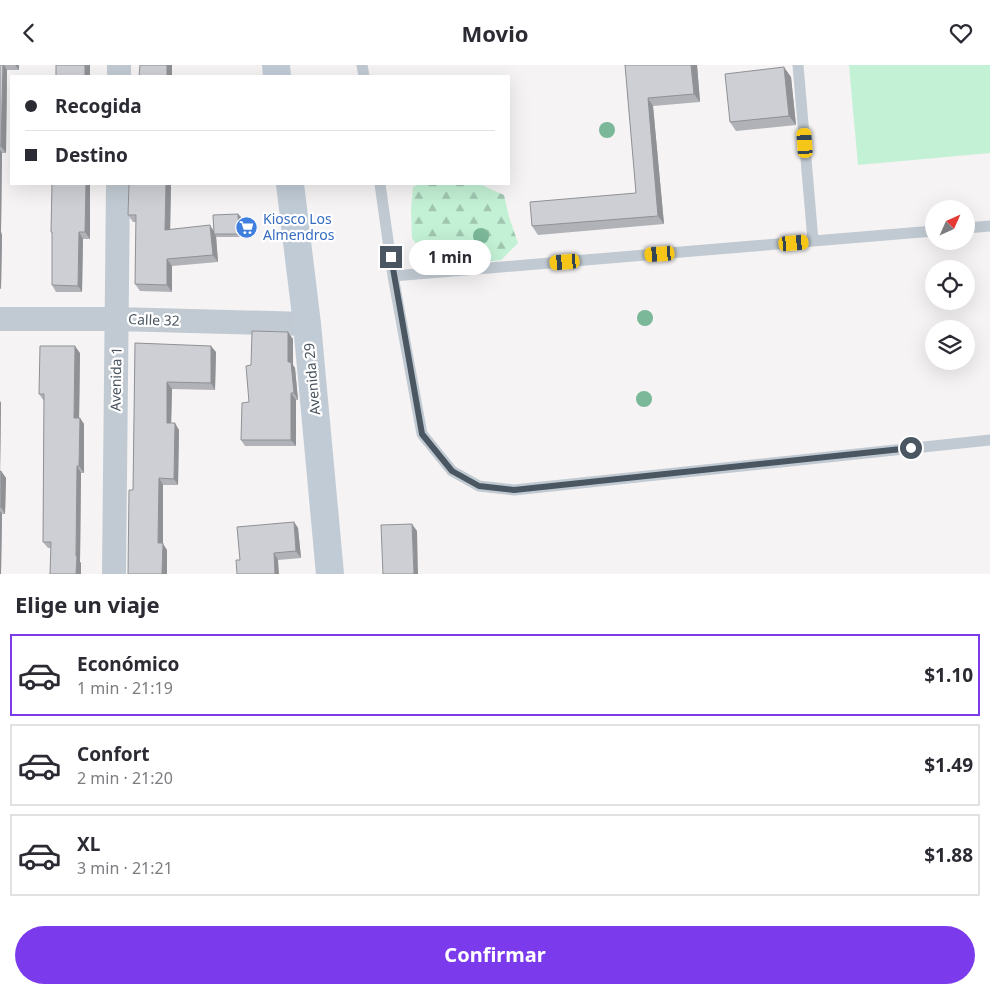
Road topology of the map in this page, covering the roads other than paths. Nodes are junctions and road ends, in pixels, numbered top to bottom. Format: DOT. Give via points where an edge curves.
graph roads {
  1 [pos="798,65"];
  2 [pos="118,185"];
  3 [pos="290,185"];
  4 [pos="380,185"];
  5 [pos="990,226"];
  6 [pos="975,227"];
  7 [pos="925,232"];
  8 [pos="812,241"];
  9 [pos="393,276"];
  10 [pos="0,319"];
  11 [pos="116,319"];
  12 [pos="307,325"];
  13 [pos="990,440"];
  14 [pos="114,574"];
  15 [pos="330,574"];
  1 -- 8 [label="lane"];
  2 -- 11 [label="street, Avenida 1"];
  3 -- 12 [label="main road, Avenida 29"];
  4 -- 9 [label="lane"];
  5 -- 6 [label="lane"];
  7 -- 8 [label="lane"];
  8 -- 9 [label="lane"];
  9 -- 13 [label="lane" via="422,434 452,471 479,486 514,490"];
  10 -- 11 [label="street, Calle 32"];
  11 -- 12 [label="street, Calle 32"];
  11 -- 14 [label="street, Avenida 1"];
  12 -- 15 [label="main road, Avenida 29"];
}
